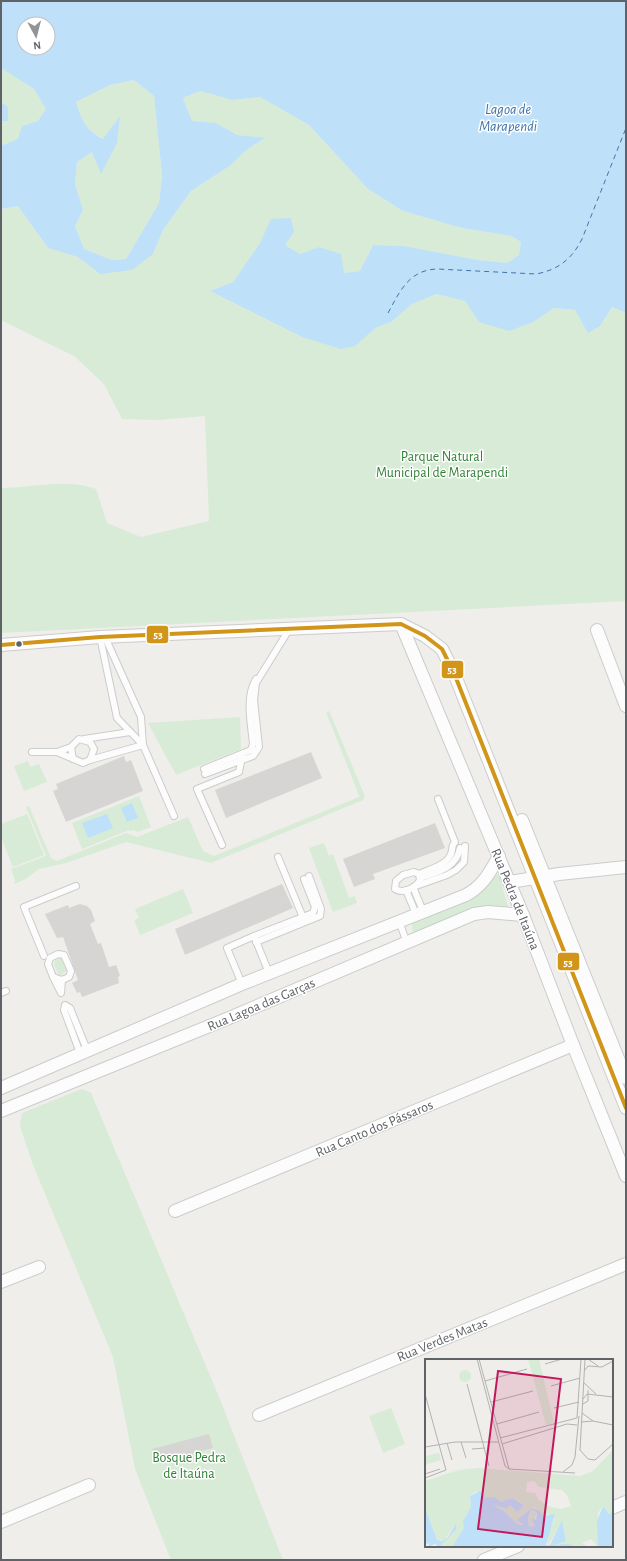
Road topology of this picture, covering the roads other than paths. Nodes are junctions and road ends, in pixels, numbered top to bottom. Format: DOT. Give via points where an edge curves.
graph roads {
  1 [pos="401,624"];
  2 [pos="289,628"];
  3 [pos="598,630"];
  4 [pos="103,637"];
  5 [pos="439,638"];
  6 [pos="1,645"];
  7 [pos="626,706"];
  8 [pos="130,732"];
  9 [pos="83,739"];
  10 [pos="143,745"];
  11 [pos="71,747"];
  12 [pos="32,752"];
  13 [pos="57,752"];
  14 [pos="242,757"];
  15 [pos="73,758"];
  16 [pos="90,760"];
  17 [pos="205,771"];
  18 [pos="438,799"];
  19 [pos="174,816"];
  20 [pos="222,845"];
  21 [pos="499,856"];
  22 [pos="278,857"];
  23 [pos="626,867"];
  24 [pos="419,876"];
  25 [pos="540,877"];
  26 [pos="306,878"];
  27 [pos="510,882"];
  28 [pos="76,886"];
  29 [pos="415,887"];
  30 [pos="406,890"];
  31 [pos="420,913"];
  32 [pos="524,915"];
  33 [pos="304,921"];
  34 [pos="399,921"];
  35 [pos="255,939"];
  36 [pos="407,943"];
  37 [pos="47,959"];
  38 [pos="269,973"];
  39 [pos="53,977"];
  40 [pos="62,980"];
  41 [pos="242,984"];
  42 [pos="61,993"];
  43 [pos="573,1045"];
  44 [pos="84,1052"];
  45 [pos="626,1078"];
  46 [pos="1,1088"];
  47 [pos="626,1108"];
  48 [pos="1,1111"];
  49 [pos="626,1176"];
  50 [pos="175,1212"];
  51 [pos="626,1264"];
  52 [pos="39,1267"];
  53 [pos="1,1282"];
  54 [pos="259,1415"];
  55 [pos="89,1485"];
  56 [pos="626,1502"];
  57 [pos="613,1508"];
  58 [pos="1,1522"];
  59 [pos="516,1547"];
  60 [pos="484,1560"];
  1 -- 2 [label="street"];
  1 -- 21 [label="street, Rua Pedra de Itaúna"];
  1 -- 25 [label="street, Rua Pedra de Itaúna" via="425,636 442,650"];
  2 -- 4 [label="street"];
  2 -- 14 [label="lane" via="256,683 254,700 259,747 253,756"];
  3 -- 7 [label="street"];
  4 -- 6 [label="street"];
  4 -- 8 [label="lane" via="117,718"];
  4 -- 10 [label="lane" via="141,717"];
  5 -- 25 [label="street" via="460,668"];
  8 -- 9 [label="lane"];
  8 -- 10 [label="lane"];
  9 -- 11 [label="lane" via="75,741"];
  9 -- 16 [label="lane" via="93,745 94,753"];
  10 -- 16 [label="lane"];
  10 -- 19 [label="lane"];
  11 -- 13 [label="lane"];
  11 -- 15 [label="lane"];
  12 -- 13 [label="lane"];
  13 -- 15 [label="lane"];
  14 -- 17 [label="lane"];
  14 -- 20 [label="lane" via="239,772 197,789"];
  15 -- 16 [label="lane" via="79,763"];
  18 -- 24 [label="lane" via="455,842 448,858"];
  21 -- 27 [label="street, Rua Pedra de Itaúna"];
  21 -- 31 [label="street, Rua Lagoa das Garças" via="484,882 476,890"];
  22 -- 33 [label="lane"];
  23 -- 25 [label="street"];
  24 -- 29 [label="lane" via="420,883"];
  24 -- 29 [label="lane" via="447,868 456,860 462,847 464,862 456,870"];
  24 -- 30 [label="lane" via="409,873 396,881 395,889"];
  25 -- 27 [label="street"];
  25 -- 45 [label="street"];
  25 -- 47 [label="street, Rua Pedra de Itaúna"];
  26 -- 33 [label="lane" via="321,909 320,916"];
  27 -- 32 [label="street, Rua Pedra de Itaúna"];
  28 -- 37 [label="lane" via="24,907"];
  29 -- 30 [label="lane"];
  29 -- 31 [label="lane"];
  30 -- 31 [label="lane"];
  31 -- 34 [label="street, Rua Lagoa das Garças"];
  32 -- 36 [label="street, Rua Lagoa das Garças" via="481,912"];
  32 -- 43 [label="street, Rua Pedra de Itaúna"];
  33 -- 35 [label="lane"];
  34 -- 36 [label="lane"];
  34 -- 38 [label="street, Rua Lagoa das Garças"];
  35 -- 38 [label="lane"];
  35 -- 41 [label="lane" via="227,948"];
  36 -- 48 [label="street, Rua Lagoa das Garças"];
  37 -- 39 [label="lane"];
  37 -- 40 [label="lane" via="58,954 64,955 71,971 69,977"];
  38 -- 41 [label="street, Rua Lagoa das Garças"];
  39 -- 40 [label="lane"];
  39 -- 42 [label="lane"];
  40 -- 42 [label="lane"];
  41 -- 44 [label="street, Rua Lagoa das Garças"];
  42 -- 44 [label="lane" via="65,1005 70,1008"];
  43 -- 49 [label="street, Rua Pedra de Itaúna"];
  43 -- 50 [label="street, Rua Canto dos Pássaros"];
  44 -- 46 [label="street, Rua Lagoa das Garças"];
  51 -- 54 [label="street, Rua Verdes Matas"];
  52 -- 53 [label="street"];
  55 -- 58 [label="street"];
  56 -- 57 [label="street"];
  59 -- 60 [label="street"];
}
